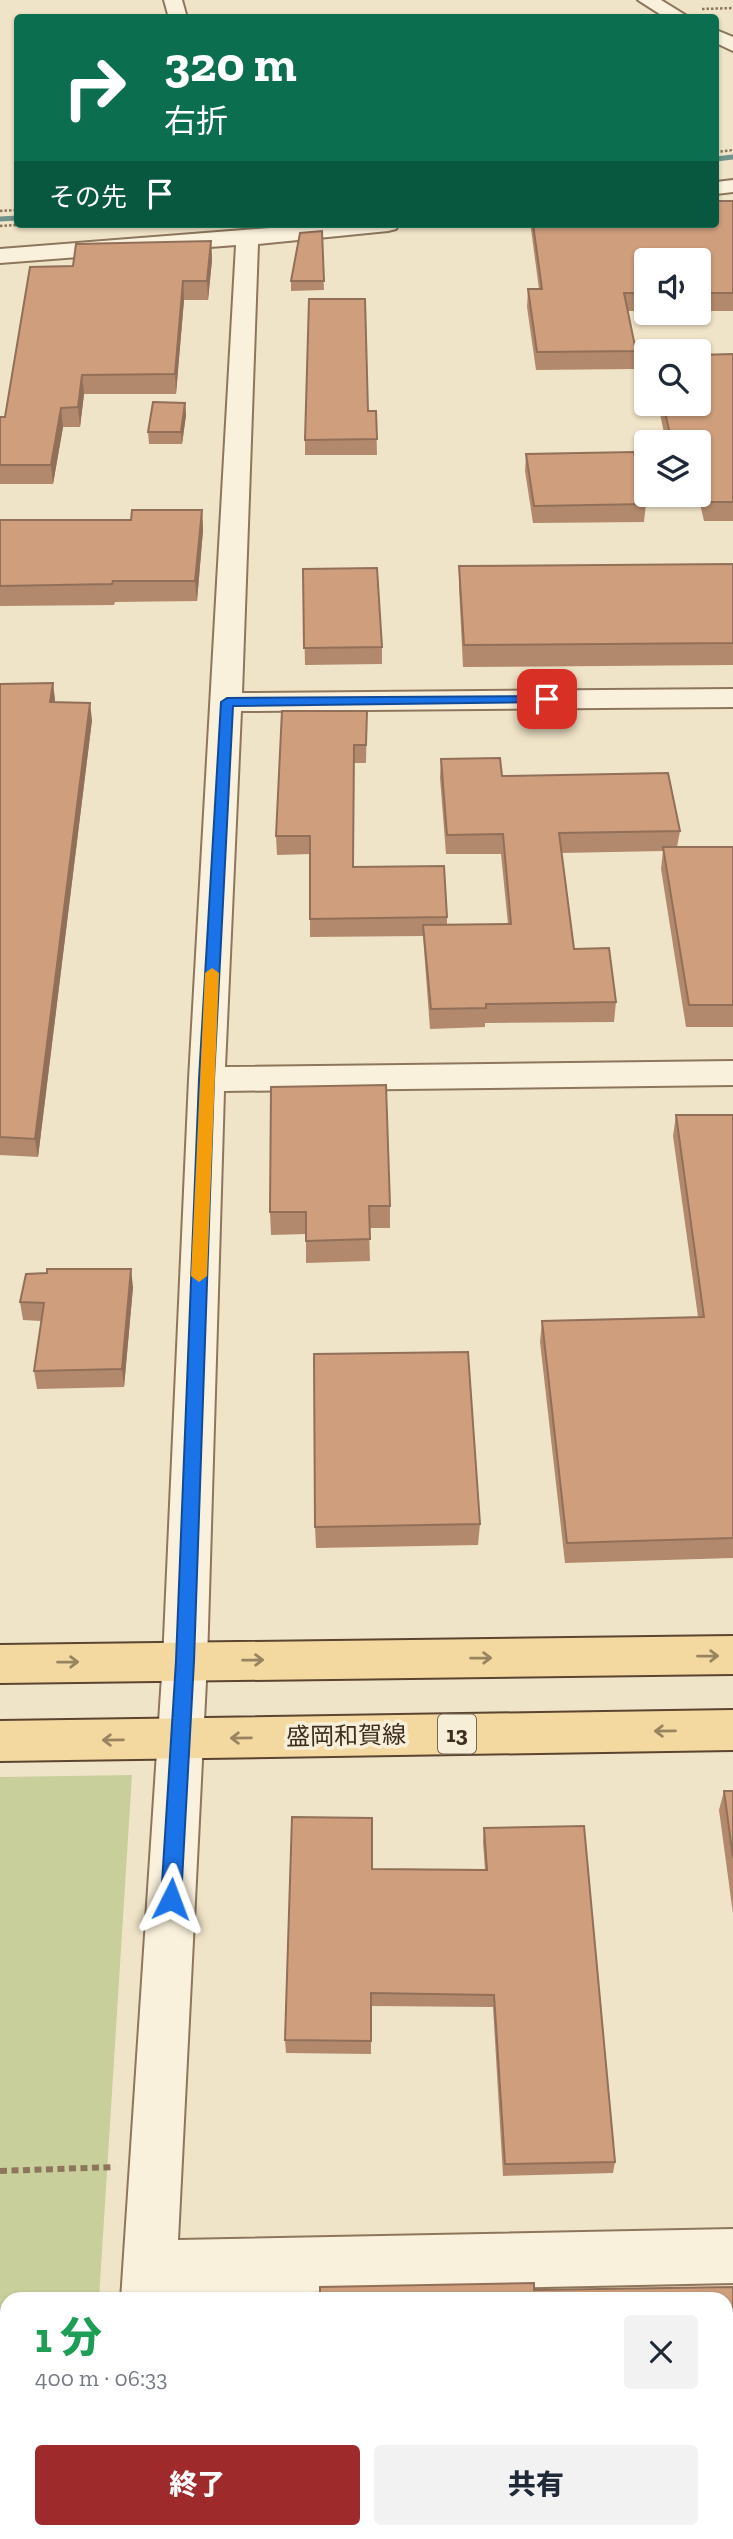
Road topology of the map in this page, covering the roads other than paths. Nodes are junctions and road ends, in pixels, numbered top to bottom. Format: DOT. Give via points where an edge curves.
graph roads {
  1 [pos="647,0"];
  2 [pos="673,14"];
  3 [pos="348,228"];
  4 [pos="247,238"];
  5 [pos="0,256"];
  6 [pos="733,698"];
  7 [pos="227,702"];
  8 [pos="733,1073"];
  9 [pos="207,1079"];
  10 [pos="733,1655"];
  11 [pos="185,1661"];
  12 [pos="0,1664"];
  13 [pos="733,1730"];
  14 [pos="181,1739"];
  15 [pos="0,1741"];
  16 [pos="733,2256"];
  17 [pos="148,2284"];
  1 -- 2 [label="street"];
  3 -- 4 [label="street"];
  4 -- 5 [label="street"];
  4 -- 7 [label="street"];
  6 -- 7 [label="street"];
  7 -- 9 [label="street"];
  8 -- 9 [label="street"];
  9 -- 11 [label="street"];
  11 -- 10 [label="main road, one-way"];
  12 -- 11 [label="main road, one-way"];
  11 -- 14 [label="street"];
  13 -- 14 [label="main road, 盛岡和賀線 / 13, one-way"];
  14 -- 15 [label="main road, 盛岡和賀線 / 13, one-way"];
  14 -- 17 [label="street"];
  16 -- 17 [label="street"];
}
